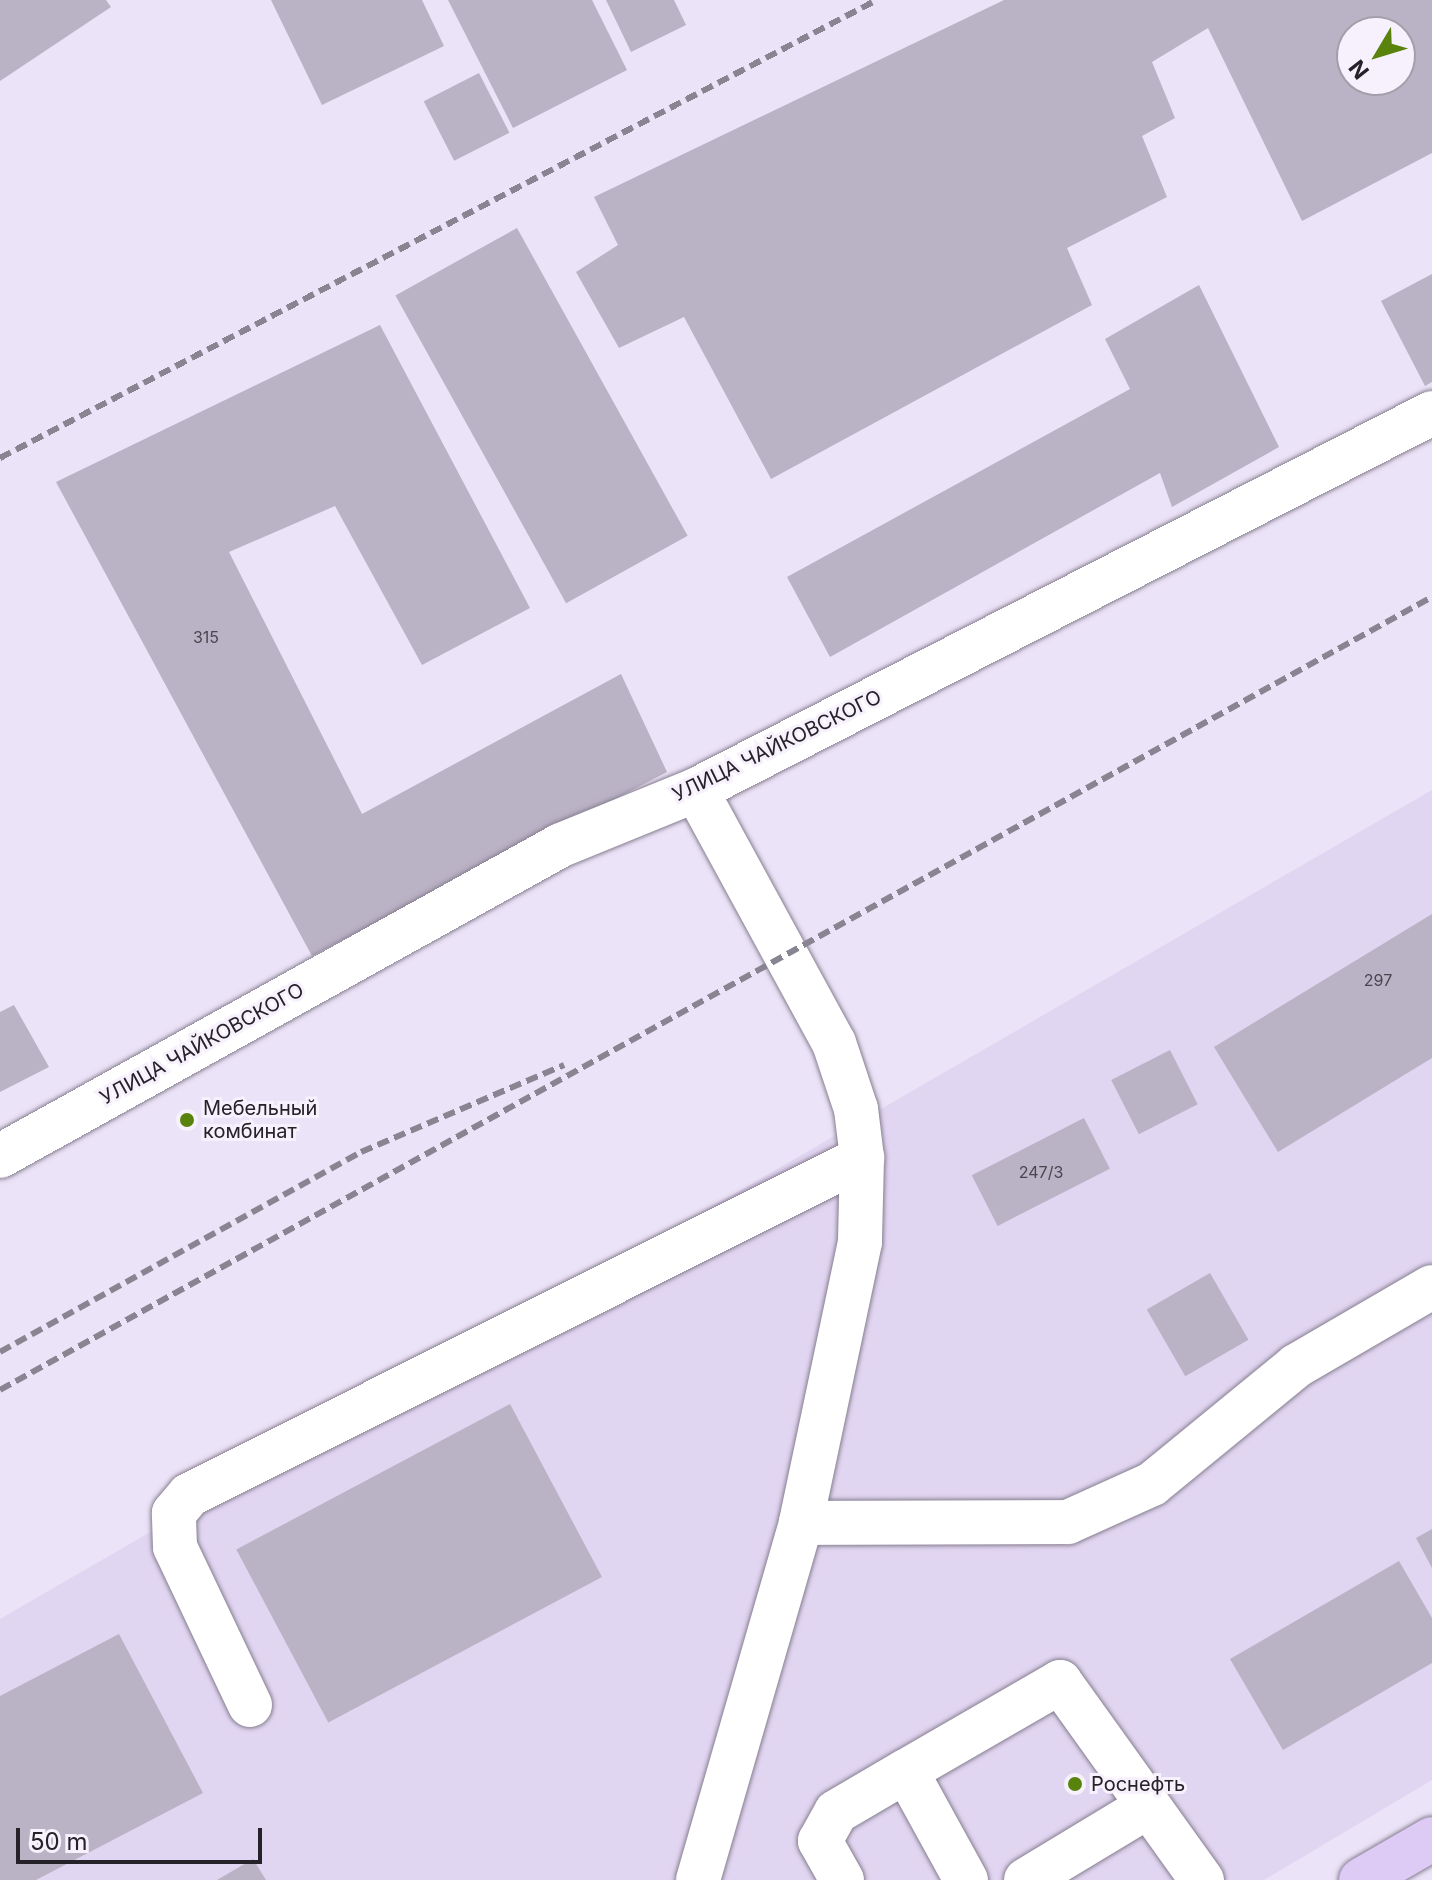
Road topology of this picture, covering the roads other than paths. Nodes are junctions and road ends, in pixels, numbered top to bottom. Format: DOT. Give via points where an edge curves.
graph roads {
  1 [pos="1432,413"];
  2 [pos="696,790"];
  3 [pos="0,1156"];
  4 [pos="862,1158"];
  5 [pos="1432,1287"];
  6 [pos="801,1523"];
  7 [pos="250,1705"];
  8 [pos="906,1771"];
  9 [pos="1147,1807"];
  10 [pos="1432,1839"];
  11 [pos="698,1880"];
  12 [pos="842,1880"];
  13 [pos="966,1880"];
  14 [pos="1026,1880"];
  15 [pos="1202,1880"];
  16 [pos="1361,1880"];
  1 -- 2 [label="street, УЛИЦА ЧАЙКОВСКОГО"];
  2 -- 3 [label="street, УЛИЦА ЧАЙКОВСКОГО" via="561,845"];
  2 -- 4 [label="street" via="834,1043"];
  4 -- 6 [label="street" via="860,1242"];
  4 -- 7 [label="street" via="189,1495 174,1513 175,1547"];
  5 -- 6 [label="street" via="1296,1366 1152,1484 1068,1522"];
  6 -- 11 [label="street"];
  8 -- 9 [label="street" via="1060,1682"];
  8 -- 12 [label="street" via="836,1812 820,1841"];
  8 -- 13 [label="street"];
  9 -- 14 [label="street"];
  9 -- 15 [label="street"];
  10 -- 16 [label="main road"];
}
